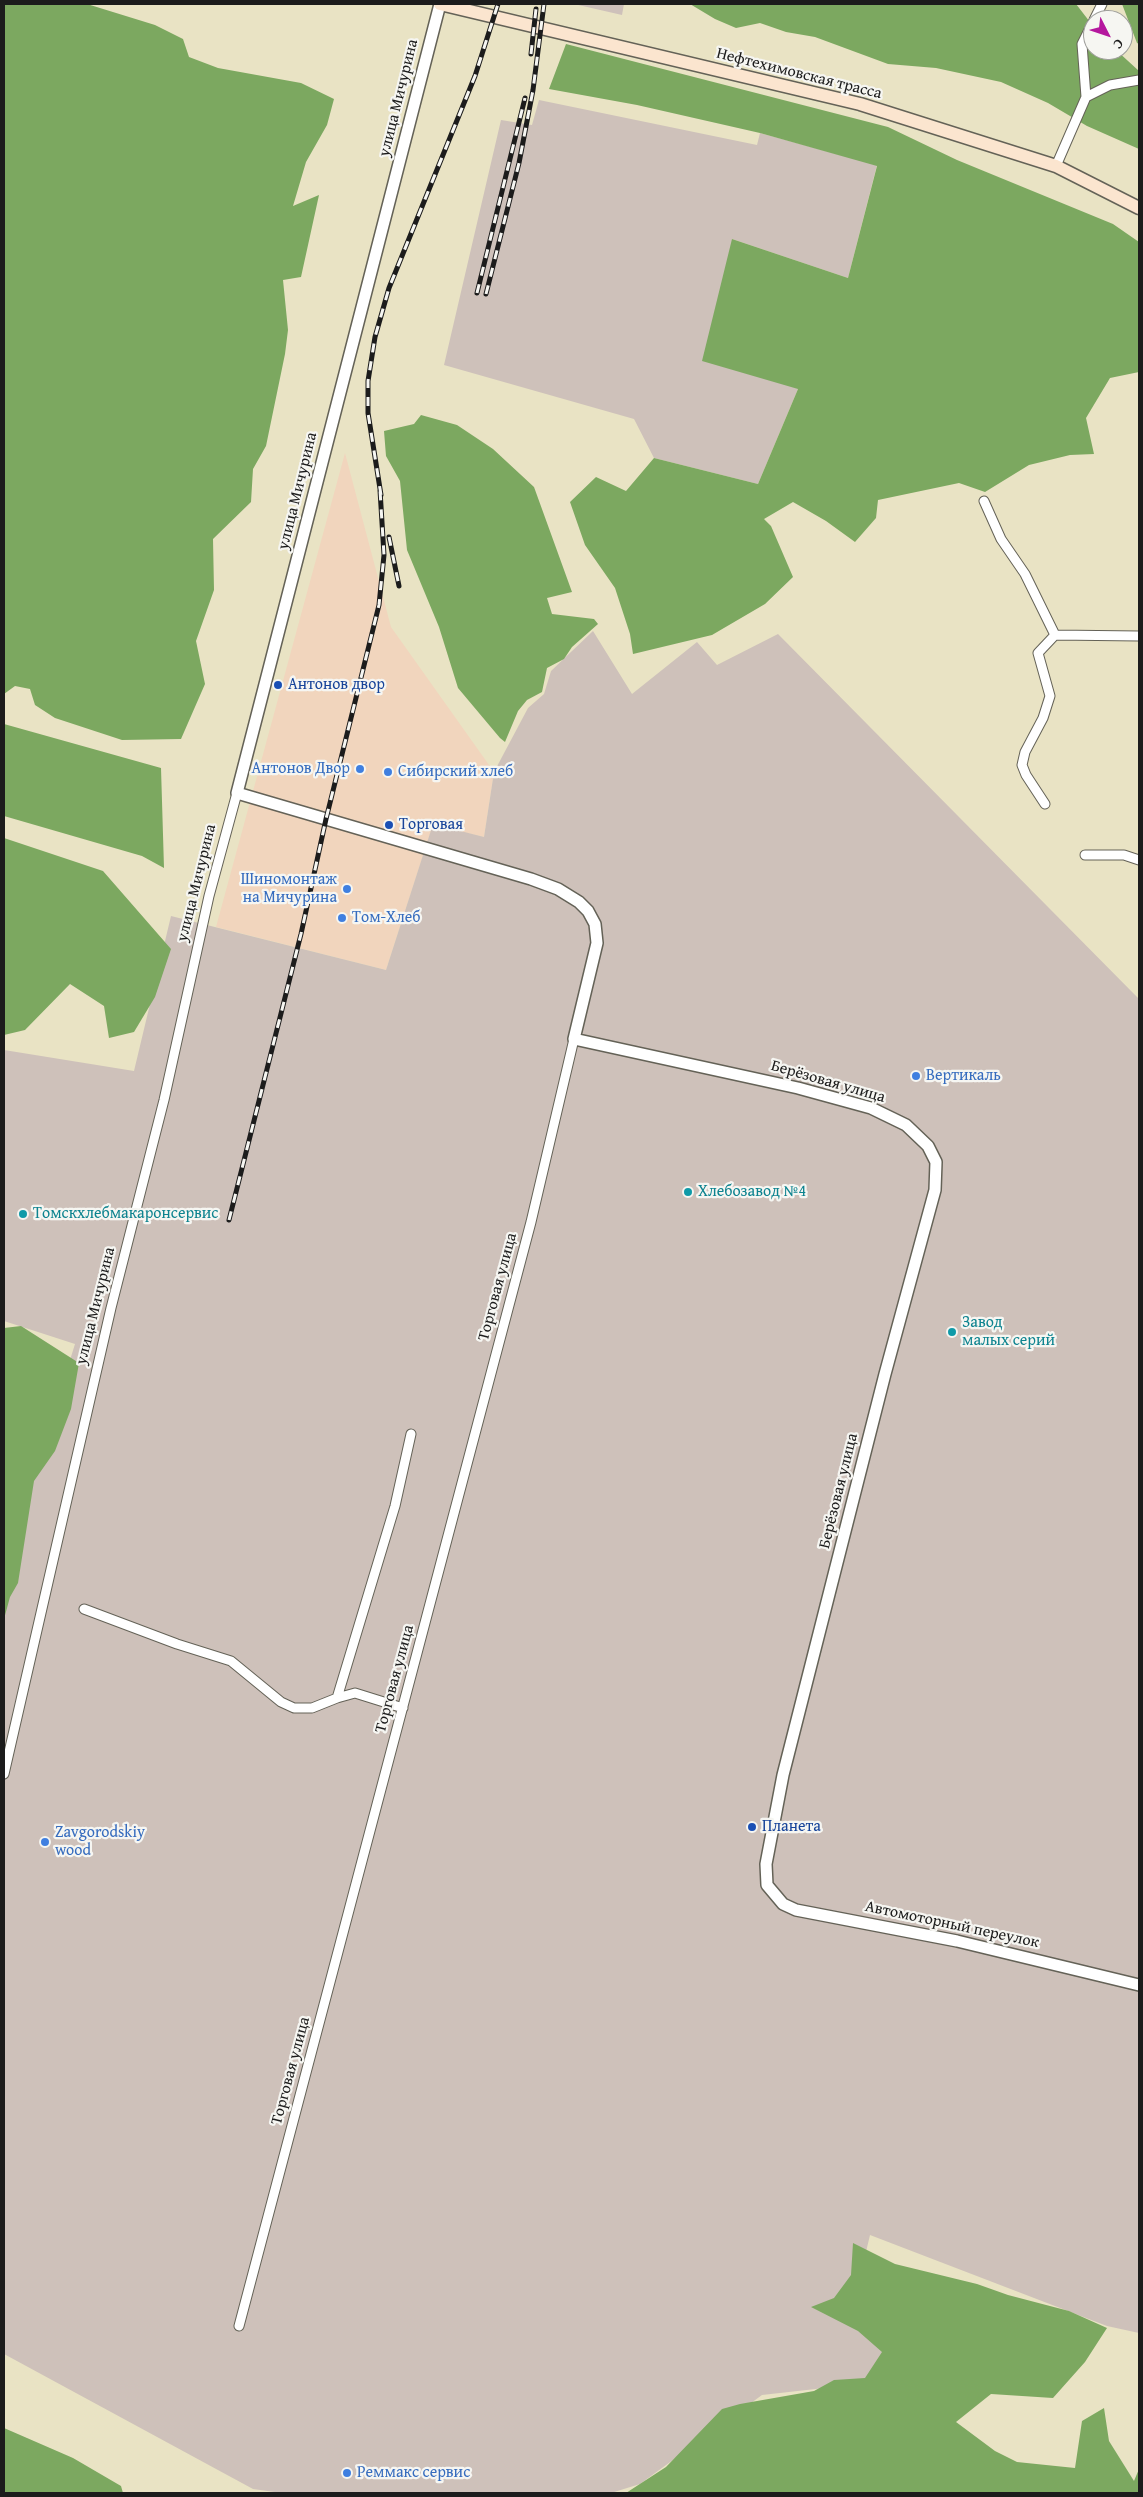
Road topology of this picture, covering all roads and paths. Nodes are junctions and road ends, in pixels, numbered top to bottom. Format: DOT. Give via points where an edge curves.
graph roads {
  1 [pos="440,4"];
  2 [pos="1083,42"];
  3 [pos="1083,58"];
  4 [pos="1083,60"];
  5 [pos="1139,80"];
  6 [pos="1086,98"];
  7 [pos="1056,166"];
  8 [pos="1139,208"];
  9 [pos="984,501"];
  10 [pos="1055,635"];
  11 [pos="1139,636"];
  12 [pos="237,793"];
  13 [pos="1045,804"];
  14 [pos="1085,855"];
  15 [pos="1139,860"];
  16 [pos="574,1038"];
  17 [pos="411,1434"];
  18 [pos="84,1609"];
  19 [pos="336,1698"];
  20 [pos="403,1708"];
  21 [pos="4,1774"];
  22 [pos="767,1885"];
  23 [pos="1139,1985"];
  24 [pos="239,2326"];
  1 -- 7 [label="main road, Нефтехимовская трасса" via="860,104"];
  1 -- 12 [label="street, улица Мичурина"];
  2 -- 3 [label="street"];
  4 -- 6 [label="street"];
  5 -- 6 [label="street" via="1110,86"];
  6 -- 7 [label="street"];
  7 -- 8 [label="main road, Нефтехимовская трасса"];
  9 -- 10 [label="street" via="1001,539 1025,574"];
  10 -- 11 [label="street"];
  10 -- 13 [label="street" via="1038,653 1050,696 1043,718 1024,752 1022,765"];
  12 -- 16 [label="street" via="531,879 558,889 579,902 588,910 595,924 597,942"];
  12 -- 21 [label="street, улица Мичурина" via="209,896 164,1100 111,1308"];
  14 -- 15 [label="street" via="1124,855"];
  16 -- 20 [label="street, Торговая улица" via="531,1222"];
  16 -- 22 [label="street, Берёзовая улица" via="798,1088 872,1108 916,1133 936,1162 935,1190 783,1775 766,1864"];
  17 -- 19 [label="street" via="395,1506"];
  18 -- 19 [label="street" via="231,1661 281,1702 294,1708 312,1708"];
  19 -- 20 [label="street" via="356,1693"];
  20 -- 24 [label="street, Торговая улица"];
  22 -- 23 [label="street, Автомоторный переулок" via="783,1904 796,1910 957,1941"];
}
